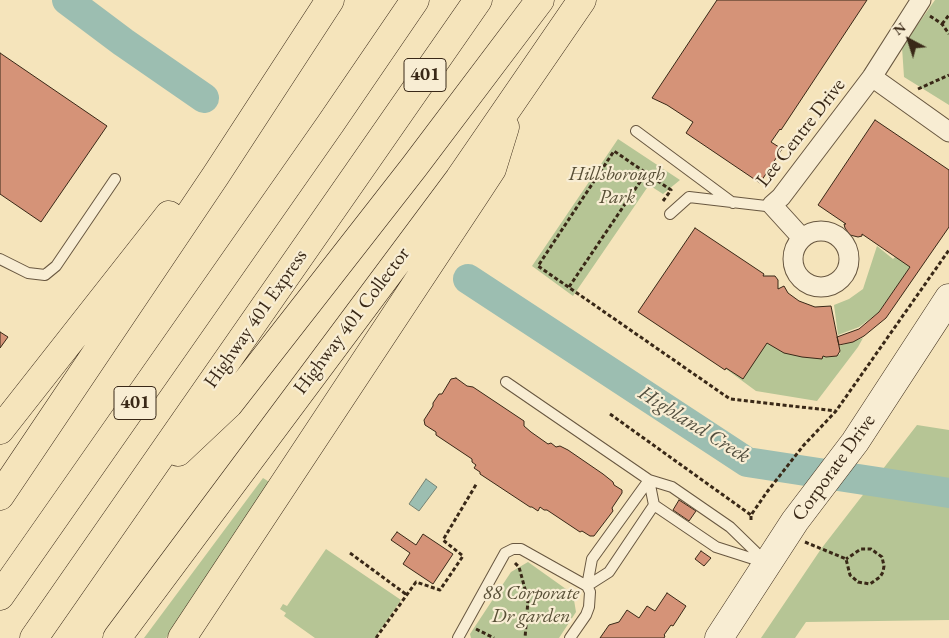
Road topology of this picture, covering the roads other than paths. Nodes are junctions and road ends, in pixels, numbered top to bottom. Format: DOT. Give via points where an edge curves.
graph roads {
  1 [pos="330,0"];
  2 [pos="415,0"];
  3 [pos="478,0"];
  4 [pos="540,0"];
  5 [pos="582,0"];
  6 [pos="919,4"];
  7 [pos="872,78"];
  8 [pos="273,88"];
  9 [pos="515,97"];
  10 [pos="636,131"];
  11 [pos="949,132"];
  12 [pos="115,179"];
  13 [pos="733,203"];
  14 [pos="772,205"];
  15 [pos="670,214"];
  16 [pos="802,238"];
  17 [pos="0,259"];
  18 [pos="949,298"];
  19 [pos="506,382"];
  20 [pos="0,430"];
  21 [pos="649,480"];
  22 [pos="140,487"];
  23 [pos="0,496"];
  24 [pos="654,505"];
  25 [pos="768,563"];
  26 [pos="587,586"];
  27 [pos="0,596"];
  28 [pos="34,638"];
  29 [pos="117,638"];
  30 [pos="182,638"];
  31 [pos="458,638"];
  32 [pos="570,638"];
  33 [pos="719,638"];
  1 -- 8 [label="highway"];
  2 -- 27 [label="highway, 401"];
  3 -- 22 [label="highway, Highway 401 Express / 401"];
  4 -- 22 [label="highway" via="229,404"];
  5 -- 9 [label="highway, Highway 401 Collector"];
  6 -- 7 [label="street, Lee Centre Drive"];
  7 -- 11 [label="street, Lee Centre Drive"];
  7 -- 14 [label="street, Lee Centre Drive" via="782,197"];
  8 -- 20 [label="highway" via="207,165"];
  8 -- 23 [label="highway"];
  9 -- 29 [label="highway, Highway 401 Collector" via="459,179"];
  9 -- 30 [label="highway" via="492,168 474,198"];
  10 -- 13 [label="lane"];
  12 -- 17 [label="lane" via="56,266 45,274 28,273"];
  13 -- 14 [label="lane"];
  13 -- 15 [label="lane" via="688,197"];
  14 -- 16 [label="street, Lee Centre Drive"];
  18 -- 25 [label="street, Corporate Drive" via="855,442"];
  19 -- 21 [label="lane"];
  21 -- 24 [label="lane"];
  21 -- 25 [label="lane" via="672,487 730,526"];
  21 -- 26 [label="lane" via="592,559"];
  22 -- 28 [label="highway, Highway 401 Express / 401"];
  24 -- 25 [label="lane" via="716,547"];
  24 -- 26 [label="lane" via="609,572"];
  25 -- 33 [label="street, Corporate Drive"];
  26 -- 31 [label="lane" via="521,549 513,549 505,554"];
  26 -- 32 [label="lane" via="589,607"];
}
